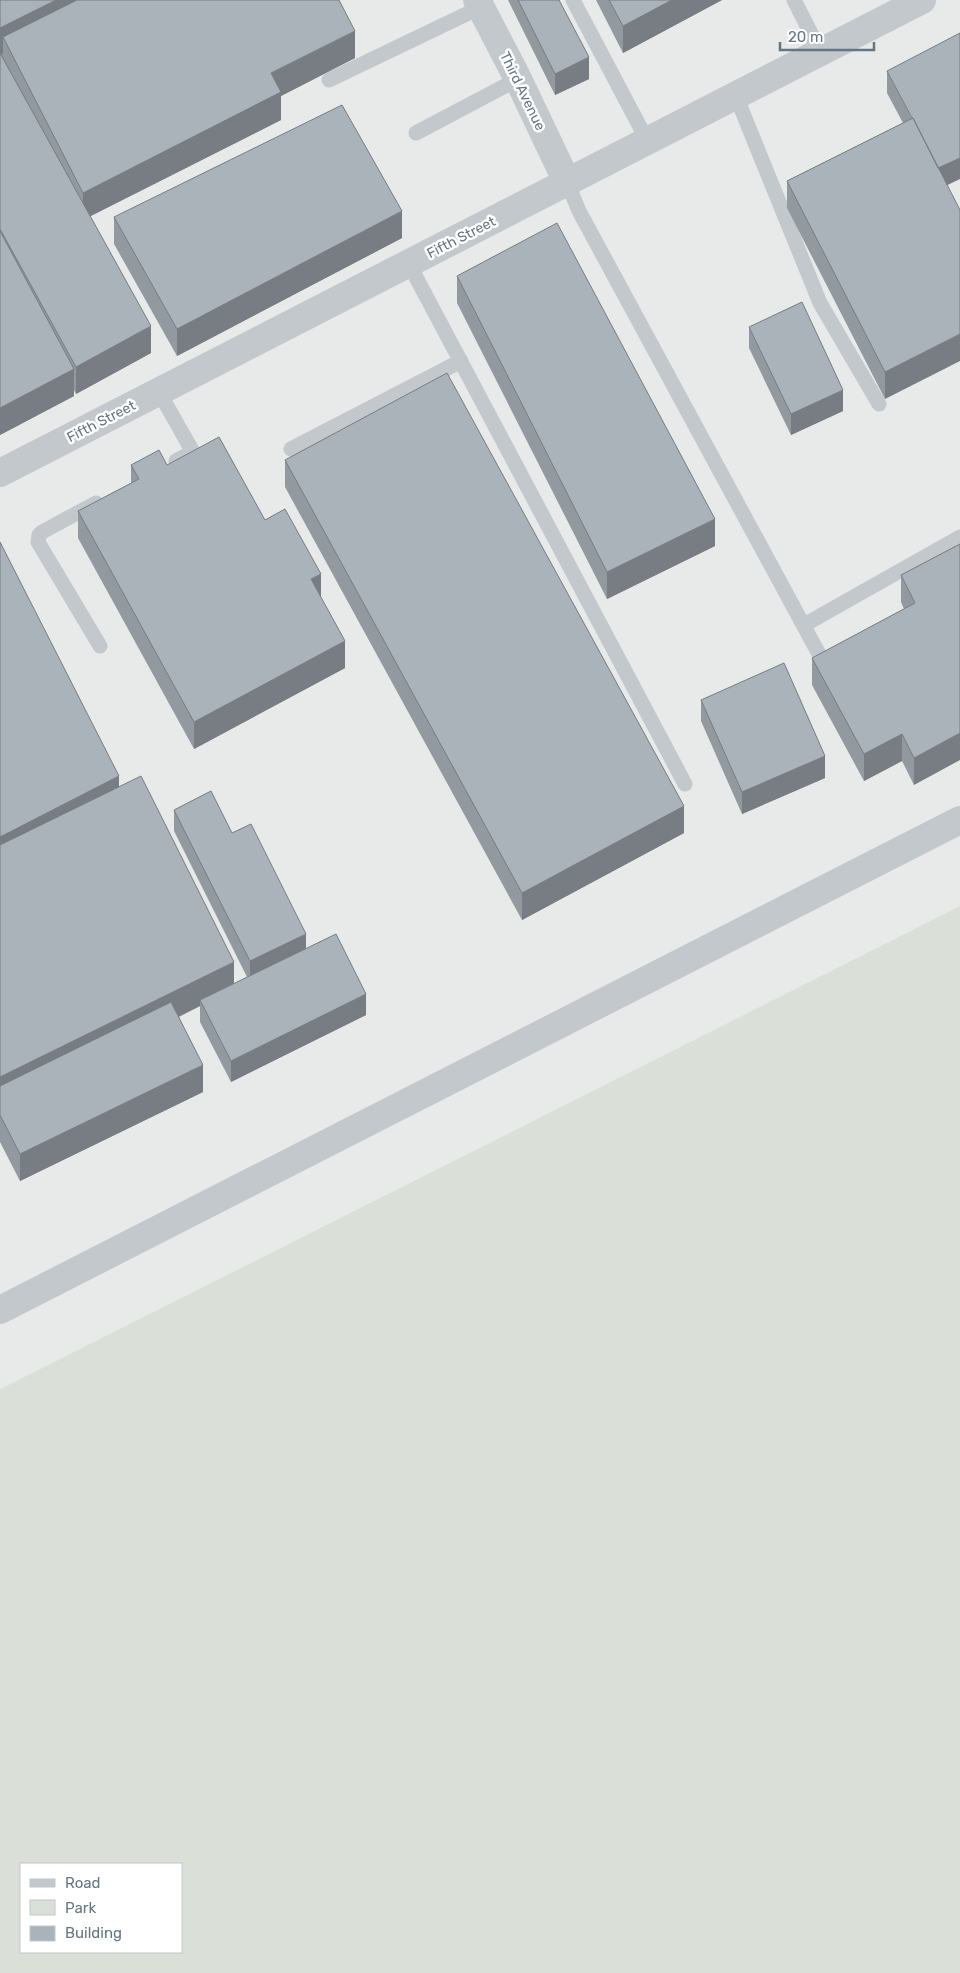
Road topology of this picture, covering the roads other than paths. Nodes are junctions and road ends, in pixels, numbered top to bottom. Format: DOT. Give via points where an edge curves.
graph roads {
  1 [pos="573,0"];
  2 [pos="794,0"];
  3 [pos="922,0"];
  4 [pos="479,4"];
  5 [pos="820,53"];
  6 [pos="518,79"];
  7 [pos="329,80"];
  8 [pos="736,96"];
  9 [pos="416,133"];
  10 [pos="648,142"];
  11 [pos="567,182"];
  12 [pos="409,264"];
  13 [pos="461,361"];
  14 [pos="159,392"];
  15 [pos="879,404"];
  16 [pos="291,449"];
  17 [pos="160,469"];
  18 [pos="0,473"];
  19 [pos="109,496"];
  20 [pos="960,537"];
  21 [pos="804,625"];
  22 [pos="100,646"];
  23 [pos="826,667"];
  24 [pos="685,784"];
  25 [pos="960,820"];
  26 [pos="0,1310"];
  1 -- 10 [label="lane"];
  2 -- 5 [label="lane"];
  3 -- 5 [label="street, Fifth Street"];
  4 -- 6 [label="street, Third Avenue"];
  4 -- 7 [label="lane"];
  5 -- 8 [label="street, Fifth Street"];
  6 -- 9 [label="lane"];
  6 -- 11 [label="street, Third Avenue"];
  8 -- 10 [label="street, Fifth Street"];
  8 -- 15 [label="lane" via="820,303"];
  10 -- 11 [label="street, Fifth Street"];
  11 -- 12 [label="street, Fifth Street"];
  11 -- 21 [label="lane" via="579,211"];
  12 -- 13 [label="lane"];
  12 -- 14 [label="street, Fifth Street"];
  13 -- 16 [label="lane"];
  13 -- 24 [label="lane"];
  14 -- 17 [label="lane" via="193,452"];
  14 -- 18 [label="street, Fifth Street"];
  19 -- 22 [label="lane" via="42,532 38,539"];
  20 -- 21 [label="lane"];
  21 -- 23 [label="lane"];
  25 -- 26 [label="street"];
}
